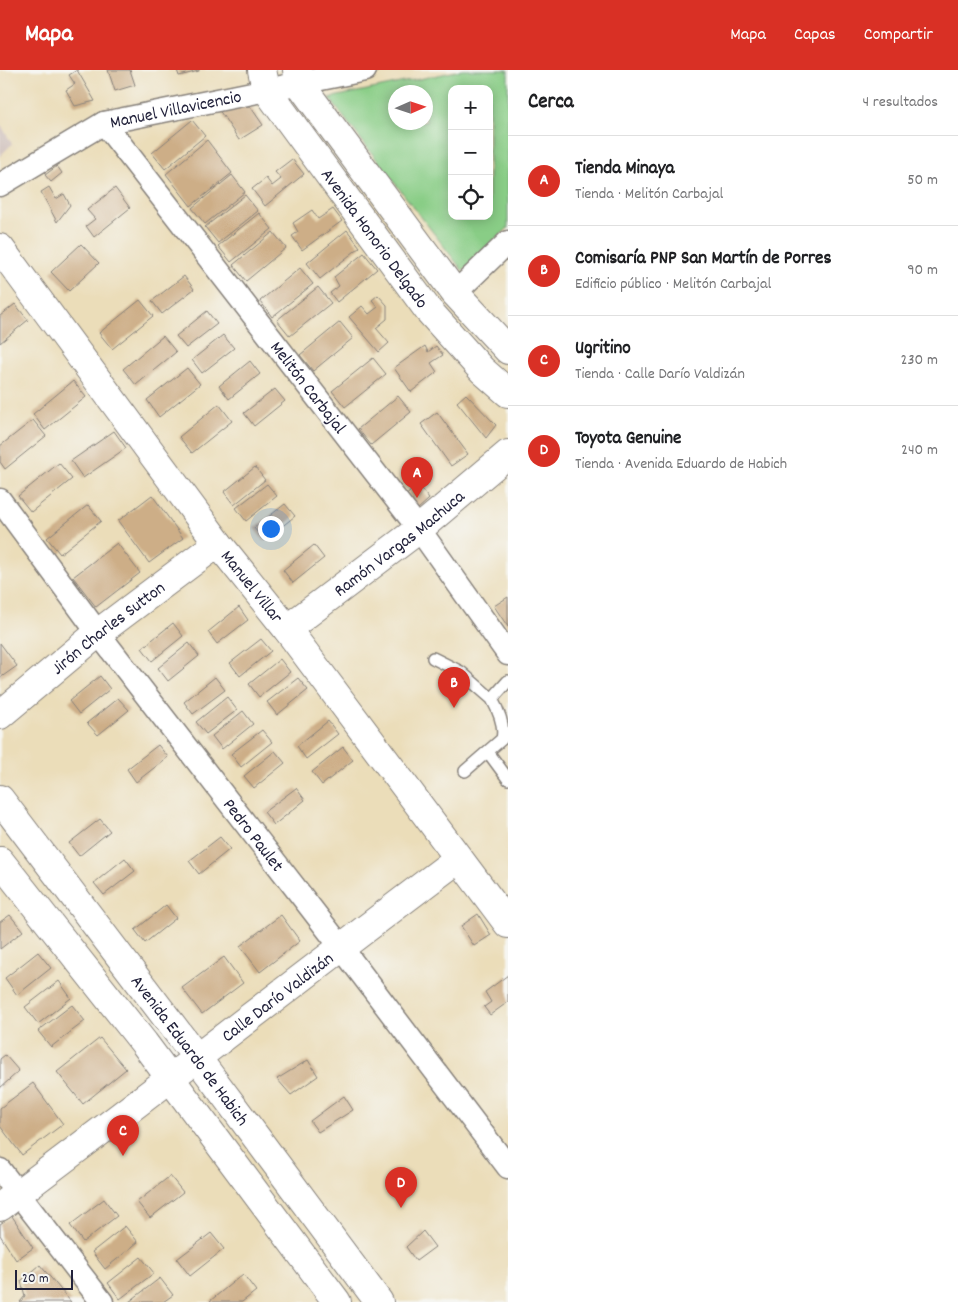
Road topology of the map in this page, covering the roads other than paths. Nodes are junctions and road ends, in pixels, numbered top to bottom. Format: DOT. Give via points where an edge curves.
graph roads {
  1 [pos="364,70"];
  2 [pos="299,77"];
  3 [pos="264,80"];
  4 [pos="104,123"];
  5 [pos="0,185"];
  6 [pos="508,242"];
  7 [pos="0,248"];
  8 [pos="455,293"];
  9 [pos="508,350"];
  10 [pos="508,392"];
  11 [pos="508,454"];
  12 [pos="0,500"];
  13 [pos="419,529"];
  14 [pos="218,543"];
  15 [pos="287,630"];
  16 [pos="98,633"];
  17 [pos="507,651"];
  18 [pos="433,658"];
  19 [pos="508,681"];
  20 [pos="492,699"];
  21 [pos="0,715"];
  22 [pos="488,752"];
  23 [pos="464,772"];
  24 [pos="508,779"];
  25 [pos="0,799"];
  26 [pos="458,858"];
  27 [pos="0,861"];
  28 [pos="508,924"];
  29 [pos="341,947"];
  30 [pos="197,1058"];
  31 [pos="170,1079"];
  32 [pos="508,1167"];
  33 [pos="0,1170"];
  34 [pos="9,1200"];
  35 [pos="102,1302"];
  36 [pos="337,1302"];
  37 [pos="379,1302"];
  1 -- 2 [label="street, Manuel Villavicencio"];
  2 -- 3 [label="street, Manuel Villavicencio"];
  2 -- 8 [label="street, Avenida Honorio Delgado"];
  3 -- 4 [label="street, Manuel Villavicencio"];
  3 -- 10 [label="street, Avenida Honorio Delgado" via="428,310 482,370"];
  4 -- 5 [label="street, Manuel Villavicencio"];
  4 -- 13 [label="street, Melitón Carbajal"];
  6 -- 8 [label="street"];
  7 -- 14 [label="street, Manuel Villar"];
  8 -- 9 [label="street, Avenida Honorio Delgado"];
  11 -- 13 [label="street, Ramón Vargas Machuca"];
  12 -- 16 [label="street, Pedro Paulet"];
  13 -- 15 [label="street, Ramón Vargas Machuca"];
  13 -- 17 [label="street, Melitón Carbajal"];
  14 -- 15 [label="street, Manuel Villar"];
  14 -- 16 [label="street, Jirón Charles Sutton"];
  15 -- 26 [label="street, Manuel Villar"];
  16 -- 21 [label="street, Jirón Charles Sutton"];
  16 -- 29 [label="street, Pedro Paulet"];
  18 -- 20 [label="lane" via="461,672"];
  19 -- 20 [label="lane"];
  20 -- 22 [label="lane" via="498,710 503,737"];
  22 -- 23 [label="lane"];
  22 -- 24 [label="lane"];
  25 -- 30 [label="street, Avenida Eduardo de Habich"];
  26 -- 28 [label="street, Manuel Villar"];
  26 -- 29 [label="street, Calle Darío Valdizán"];
  27 -- 31 [label="street, Avenida Eduardo de Habich"];
  29 -- 30 [label="street, Calle Darío Valdizán"];
  29 -- 32 [label="street, Pedro Paulet"];
  30 -- 31 [label="street, Calle Darío Valdizán"];
  30 -- 37 [label="street, Avenida Eduardo de Habich"];
  31 -- 34 [label="street, Calle Darío Valdizán"];
  31 -- 36 [label="street, Avenida Eduardo de Habich"];
  33 -- 34 [label="street"];
  34 -- 35 [label="street"];
}
